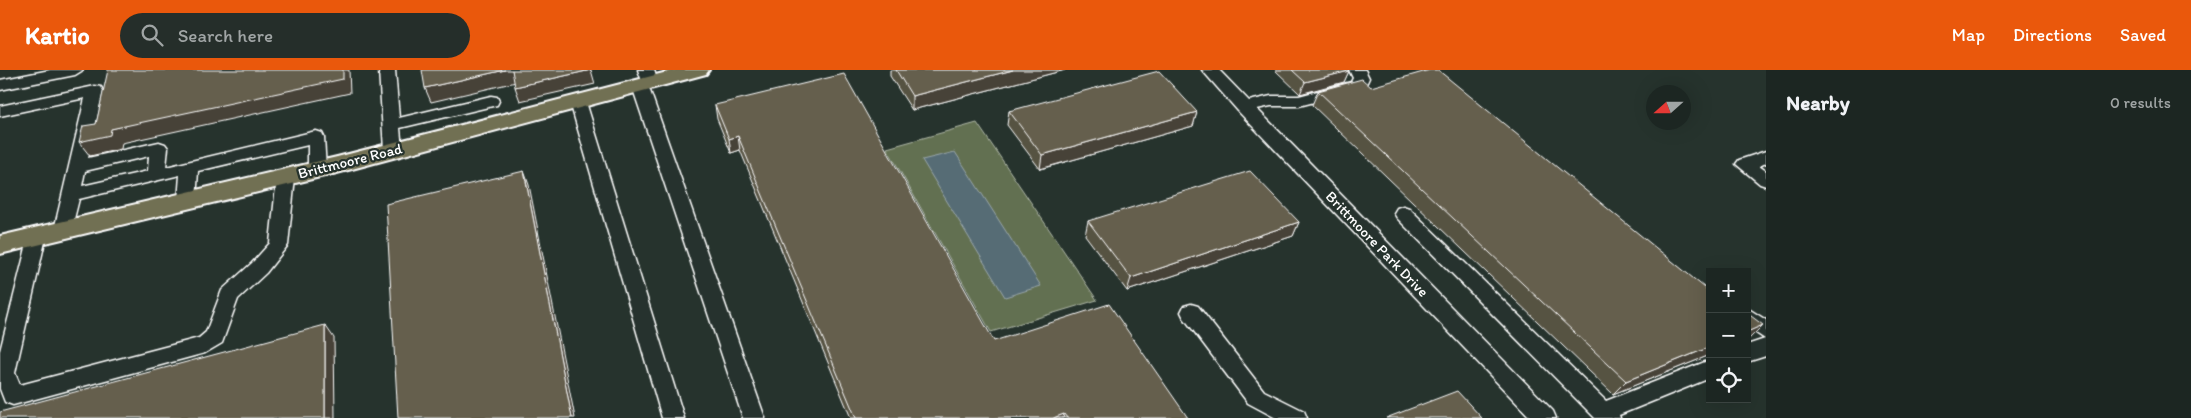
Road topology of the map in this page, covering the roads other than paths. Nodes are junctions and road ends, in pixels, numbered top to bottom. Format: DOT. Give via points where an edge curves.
graph roads {
  1 [pos="75,70"];
  2 [pos="387,70"];
  3 [pos="699,70"];
  4 [pos="1210,70"];
  5 [pos="1357,70"];
  6 [pos="645,80"];
  7 [pos="0,85"];
  8 [pos="491,101"];
  9 [pos="578,102"];
  10 [pos="1244,107"];
  11 [pos="0,111"];
  12 [pos="391,125"];
  13 [pos="393,150"];
  14 [pos="1766,157"];
  15 [pos="77,167"];
  16 [pos="189,167"];
  17 [pos="317,169"];
  18 [pos="156,175"];
  19 [pos="286,177"];
  20 [pos="1766,180"];
  21 [pos="71,195"];
  22 [pos="187,201"];
  23 [pos="1403,214"];
  24 [pos="63,230"];
  25 [pos="37,237"];
  26 [pos="0,246"];
  27 [pos="1191,312"];
  28 [pos="1751,319"];
  29 [pos="1766,331"];
  30 [pos="1766,347"];
  31 [pos="1751,353"];
  32 [pos="1706,371"];
  33 [pos="1606,415"];
  34 [pos="673,418"];
  35 [pos="754,418"];
  36 [pos="1296,418"];
  37 [pos="1545,418"];
  1 -- 7 [label="street"];
  2 -- 12 [label="street"];
  3 -- 6 [label="main road, Brittmoore Road"];
  4 -- 10 [label="street, Brittmoore Park Drive"];
  5 -- 10 [label="street" via="1361,78 1358,85 1299,101 1271,101"];
  6 -- 9 [label="main road, Brittmoore Road"];
  6 -- 35 [label="street"];
  8 -- 12 [label="street"];
  9 -- 13 [label="main road, Brittmoore Road"];
  9 -- 34 [label="street"];
  10 -- 37 [label="street, Brittmoore Park Drive"];
  11 -- 15 [label="lane" via="94,91"];
  12 -- 13 [label="street"];
  13 -- 17 [label="main road, Brittmoore Road"];
  14 -- 20 [label="street" via="1745,164"];
  15 -- 18 [label="street" via="159,148"];
  15 -- 21 [label="lane"];
  16 -- 17 [label="street" via="316,137"];
  16 -- 18 [label="street"];
  16 -- 22 [label="street"];
  17 -- 19 [label="main road, Brittmoore Road"];
  18 -- 21 [label="street"];
  19 -- 22 [label="main road, Brittmoore Road"];
  19 -- 25 [label="street" via="279,245 229,295 216,337 205,345 13,396 5,373"];
  21 -- 24 [label="lane"];
  22 -- 24 [label="main road, Brittmoore Road"];
  23 -- 33 [label="street"];
  24 -- 25 [label="main road, Brittmoore Road"];
  25 -- 26 [label="main road, Brittmoore Road"];
  27 -- 36 [label="lane" via="1256,397"];
  28 -- 29 [label="street"];
  30 -- 31 [label="street"];
  32 -- 33 [label="street"];
}
